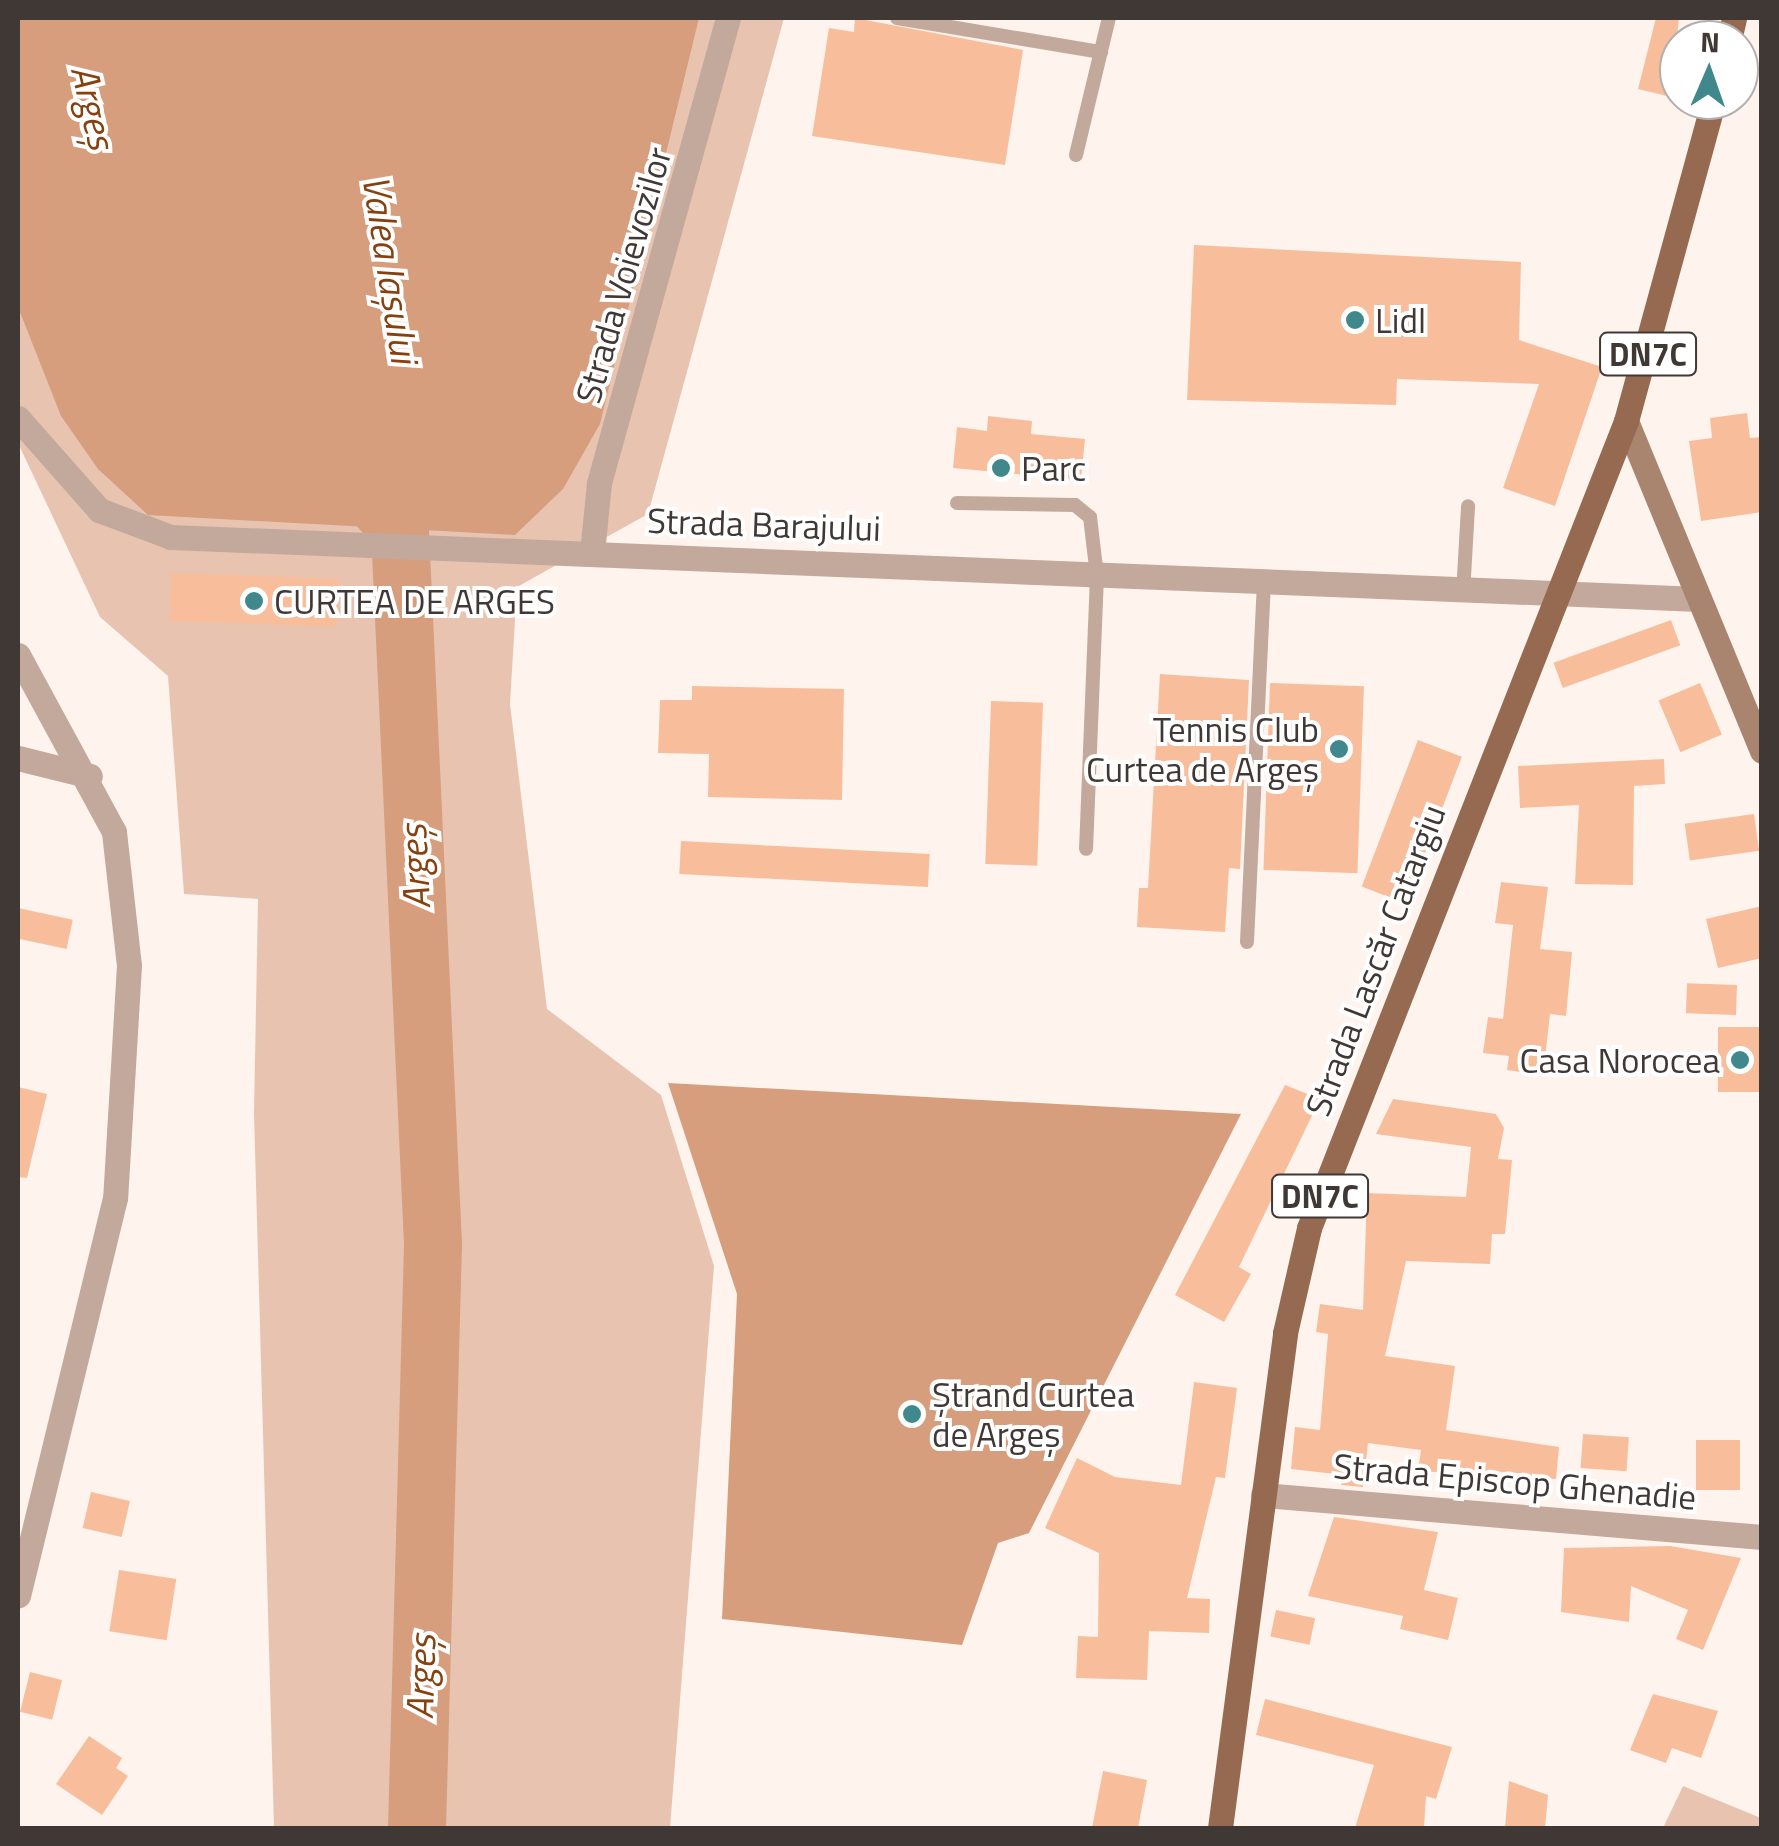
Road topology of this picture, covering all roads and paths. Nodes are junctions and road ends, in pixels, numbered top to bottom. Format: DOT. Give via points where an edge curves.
graph roads {
  1 [pos="728,18"];
  2 [pos="897,18"];
  3 [pos="1109,18"];
  4 [pos="1101,52"];
  5 [pos="1709,120"];
  6 [pos="1076,155"];
  7 [pos="18,418"];
  8 [pos="1626,421"];
  9 [pos="956,503"];
  10 [pos="1468,506"];
  11 [pos="592,553"];
  12 [pos="1097,576"];
  13 [pos="1264,585"];
  14 [pos="1463,595"];
  15 [pos="1699,598"];
  16 [pos="1554,599"];
  17 [pos="18,655"];
  18 [pos="1762,751"];
  19 [pos="18,758"];
  20 [pos="90,776"];
  21 [pos="1086,849"];
  22 [pos="1248,942"];
  23 [pos="1263,1495"];
  24 [pos="1762,1536"];
  25 [pos="18,1594"];
  26 [pos="1220,1828"];
  1 -- 11 [label="street, Strada Voievozilor" via="599,483"];
  2 -- 4 [label="lane"];
  3 -- 4 [label="lane"];
  4 -- 6 [label="lane"];
  5 -- 8 [label="main road, DN7C"];
  7 -- 11 [label="street, Strada Barajului" via="99,510 143,532"];
  8 -- 15 [label="main road"];
  8 -- 16 [label="main road, DN7C"];
  9 -- 12 [label="lane" via="1082,509"];
  10 -- 14 [label="lane"];
  11 -- 12 [label="street, Strada Barajului"];
  12 -- 13 [label="street, Strada Barajului"];
  12 -- 21 [label="lane"];
  13 -- 14 [label="street, Strada Barajului"];
  13 -- 22 [label="lane"];
  14 -- 16 [label="street, Strada Barajului"];
  15 -- 16 [label="street, Strada Barajului"];
  15 -- 18 [label="main road"];
  16 -- 23 [label="main road, Strada Lascăr Catargiu / DN7C" via="1309,1228"];
  17 -- 20 [label="street"];
  19 -- 20 [label="street"];
  20 -- 25 [label="street" via="126,894 123,1131 102,1262"];
  23 -- 24 [label="street, Strada Episcop Ghenadie"];
  23 -- 26 [label="main road, Strada Lascăr Catargiu / DN7C"];
}
